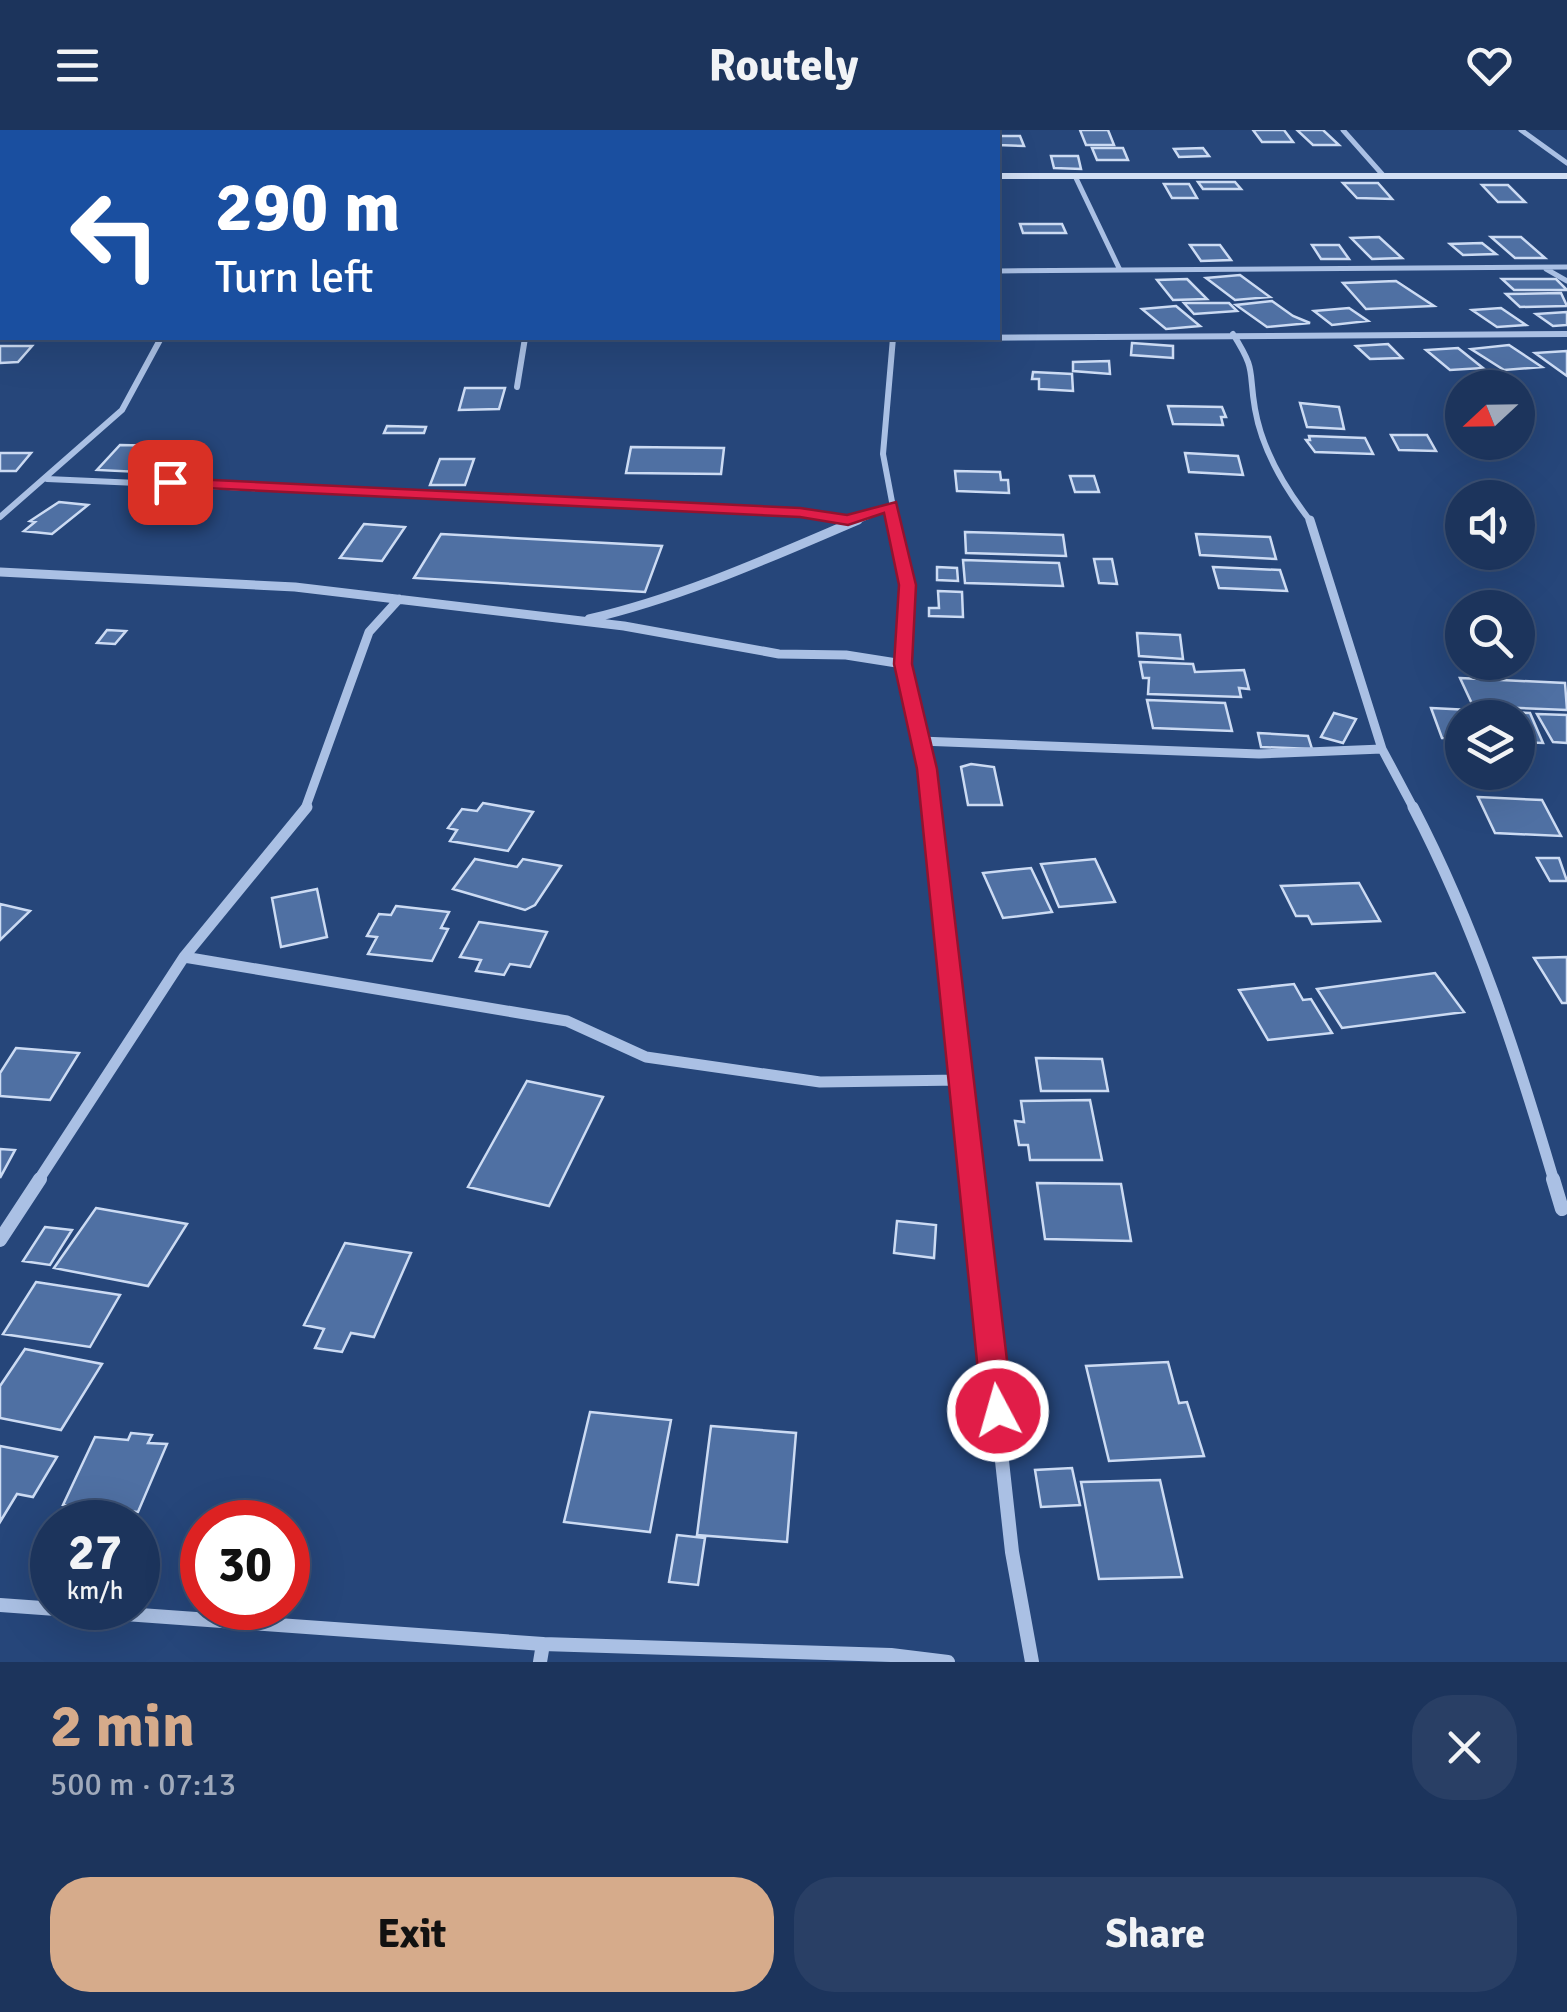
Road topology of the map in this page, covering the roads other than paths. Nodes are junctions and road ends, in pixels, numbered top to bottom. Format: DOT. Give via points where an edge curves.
graph roads {
  1 [pos="1343,130"];
  2 [pos="1521,130"];
  3 [pos="1567,163"];
  4 [pos="1382,174"];
  5 [pos="1000,176"];
  6 [pos="1075,176"];
  7 [pos="1567,176"];
  8 [pos="1544,267"];
  9 [pos="1567,267"];
  10 [pos="1119,268"];
  11 [pos="1000,271"];
  12 [pos="1567,281"];
  13 [pos="1234,334"];
  14 [pos="1567,334"];
  15 [pos="1000,337"];
  16 [pos="160,340"];
  17 [pos="523,340"];
  18 [pos="893,340"];
  19 [pos="517,387"];
  20 [pos="48,479"];
  21 [pos="891,506"];
  22 [pos="0,517"];
  23 [pos="848,520"];
  24 [pos="0,572"];
  25 [pos="399,600"];
  26 [pos="580,621"];
  27 [pos="903,664"];
  28 [pos="920,741"];
  29 [pos="1382,749"];
  30 [pos="184,957"];
  31 [pos="960,1080"];
  32 [pos="1562,1209"];
  33 [pos="0,1240"];
  34 [pos="0,1605"];
  35 [pos="544,1644"];
  36 [pos="540,1662"];
  37 [pos="948,1662"];
  38 [pos="1032,1662"];
  1 -- 4 [label="street"];
  2 -- 3 [label="street"];
  4 -- 6 [label="street"];
  4 -- 7 [label="street"];
  5 -- 6 [label="street"];
  6 -- 10 [label="street"];
  8 -- 9 [label="street"];
  8 -- 10 [label="street"];
  8 -- 12 [label="street"];
  10 -- 11 [label="street"];
  13 -- 14 [label="street"];
  13 -- 15 [label="street"];
  13 -- 29 [label="street" via="1253,366 1255,410 1268,451 1315,527 1323,572"];
  16 -- 20 [label="street" via="122,410"];
  17 -- 19 [label="street"];
  18 -- 21 [label="street" via="883,454"];
  20 -- 22 [label="street"];
  20 -- 23 [label="street" via="800,512"];
  21 -- 23 [label="street"];
  21 -- 27 [label="street" via="907,585"];
  23 -- 26 [label="street" via="817,540 730,575"];
  24 -- 25 [label="street" via="230,581"];
  25 -- 26 [label="street"];
  25 -- 30 [label="street" via="369,632 311,802"];
  26 -- 27 [label="street" via="779,654"];
  27 -- 28 [label="street"];
  28 -- 29 [label="street" via="1259,754"];
  28 -- 31 [label="street"];
  29 -- 32 [label="street" via="1452,882 1512,1039"];
  30 -- 31 [label="street" via="566,1021 646,1056 820,1082"];
  30 -- 33 [label="street"];
  31 -- 38 [label="street" via="1012,1552"];
  34 -- 35 [label="street"];
  35 -- 36 [label="street"];
  35 -- 37 [label="street"];
}
